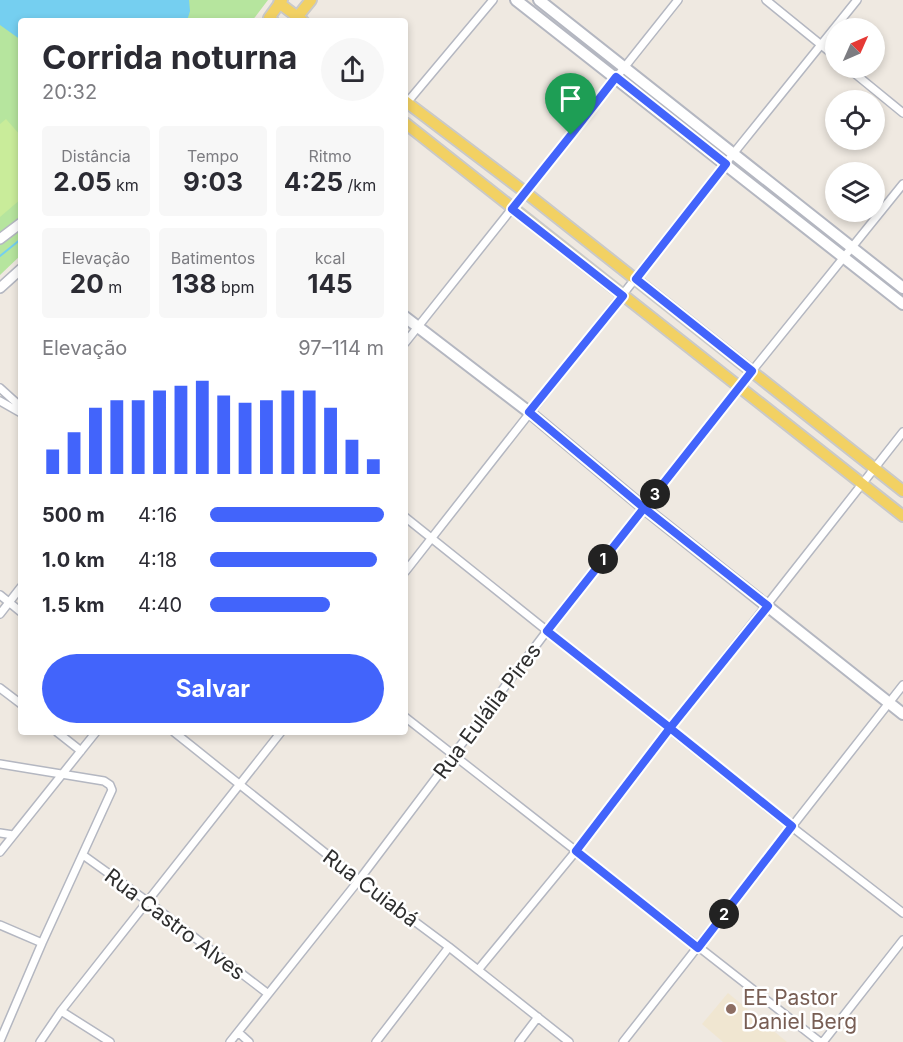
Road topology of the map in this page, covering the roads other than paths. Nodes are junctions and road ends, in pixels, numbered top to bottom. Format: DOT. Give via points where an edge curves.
graph roads {
  1 [pos="311,0"];
  2 [pos="493,0"];
  3 [pos="516,0"];
  4 [pos="539,0"];
  5 [pos="678,0"];
  6 [pos="766,0"];
  7 [pos="857,0"];
  8 [pos="280,1"];
  9 [pos="270,18"];
  10 [pos="296,18"];
  11 [pos="299,18"];
  12 [pos="820,45"];
  13 [pos="825,49"];
  14 [pos="625,67"];
  15 [pos="616,77"];
  16 [pos="860,78"];
  17 [pos="408,101"];
  18 [pos="408,104"];
  19 [pos="903,113"];
  20 [pos="408,125"];
  21 [pos="733,154"];
  22 [pos="726,164"];
  23 [pos="903,184"];
  24 [pos="525,192"];
  25 [pos="512,209"];
  26 [pos="18,225"];
  27 [pos="0,239"];
  28 [pos="852,247"];
  29 [pos="843,256"];
  30 [pos="18,272"];
  31 [pos="636,279"];
  32 [pos="0,288"];
  33 [pos="903,288"];
  34 [pos="623,296"];
  35 [pos="903,304"];
  36 [pos="408,319"];
  37 [pos="418,327"];
  38 [pos="408,339"];
  39 [pos="752,371"];
  40 [pos="739,387"];
  41 [pos="0,388"];
  42 [pos="0,401"];
  43 [pos="18,404"];
  44 [pos="18,411"];
  45 [pos="529,412"];
  46 [pos="903,432"];
  47 [pos="875,468"];
  48 [pos="863,484"];
  49 [pos="903,491"];
  50 [pos="644,508"];
  51 [pos="903,516"];
  52 [pos="408,519"];
  53 [pos="431,538"];
  54 [pos="408,568"];
  55 [pos="18,591"];
  56 [pos="0,596"];
  57 [pos="9,602"];
  58 [pos="768,606"];
  59 [pos="18,610"];
  60 [pos="0,614"];
  61 [pos="547,631"];
  62 [pos="903,685"];
  63 [pos="0,688"];
  64 [pos="18,702"];
  65 [pos="888,703"];
  66 [pos="903,714"];
  67 [pos="408,719"];
  68 [pos="670,728"];
  69 [pos="61,735"];
  70 [pos="94,735"];
  71 [pos="178,735"];
  72 [pos="279,735"];
  73 [pos="81,751"];
  74 [pos="454,755"];
  75 [pos="0,764"];
  76 [pos="61,775"];
  77 [pos="240,784"];
  78 [pos="792,826"];
  79 [pos="0,833"];
  80 [pos="13,835"];
  81 [pos="576,851"];
  82 [pos="0,852"];
  83 [pos="82,855"];
  84 [pos="358,880"];
  85 [pos="147,900"];
  86 [pos="903,913"];
  87 [pos="0,925"];
  88 [pos="903,940"];
  89 [pos="42,943"];
  90 [pos="449,947"];
  91 [pos="698,948"];
  92 [pos="478,970"];
  93 [pos="267,993"];
  94 [pos="61,1011"];
  95 [pos="538,1017"];
  96 [pos="238,1032"];
  97 [pos="0,1041"];
  98 [pos="40,1042"];
  99 [pos="110,1042"];
  100 [pos="230,1042"];
  101 [pos="249,1042"];
  102 [pos="376,1042"];
  103 [pos="519,1042"];
  104 [pos="569,1042"];
  105 [pos="623,1042"];
  106 [pos="821,1042"];
  1 -- 11 [label="main road"];
  2 -- 17 [label="street"];
  3 -- 15 [label="main road"];
  4 -- 14 [label="main road"];
  5 -- 14 [label="street"];
  6 -- 12 [label="street"];
  7 -- 12 [label="street"];
  8 -- 9 [label="main road"];
  8 -- 10 [label="main road"];
  12 -- 13 [label="street"];
  12 -- 21 [label="street"];
  14 -- 15 [label="street"];
  14 -- 21 [label="main road"];
  15 -- 22 [label="main road"];
  15 -- 24 [label="street"];
  16 -- 19 [label="street"];
  18 -- 24 [label="main road"];
  20 -- 25 [label="main road"];
  21 -- 22 [label="street"];
  21 -- 28 [label="main road"];
  22 -- 29 [label="main road"];
  22 -- 31 [label="street"];
  23 -- 28 [label="street, Rua Eulália Pires"];
  24 -- 25 [label="street"];
  24 -- 31 [label="main road"];
  25 -- 34 [label="main road"];
  25 -- 37 [label="street"];
  26 -- 27 [label="street"];
  28 -- 29 [label="street, Rua Eulália Pires"];
  28 -- 33 [label="main road"];
  29 -- 35 [label="main road"];
  29 -- 39 [label="street, Rua Eulália Pires"];
  30 -- 32 [label="street"];
  31 -- 34 [label="street"];
  31 -- 39 [label="main road"];
  34 -- 40 [label="main road"];
  34 -- 45 [label="street"];
  36 -- 37 [label="main road"];
  37 -- 38 [label="street"];
  37 -- 45 [label="main road"];
  39 -- 40 [label="street, Rua Eulália Pires"];
  39 -- 47 [label="main road"];
  40 -- 48 [label="main road"];
  40 -- 50 [label="street, Rua Eulália Pires"];
  41 -- 43 [label="street"];
  42 -- 44 [label="street"];
  45 -- 50 [label="main road"];
  45 -- 53 [label="street"];
  46 -- 47 [label="street"];
  47 -- 48 [label="street"];
  47 -- 49 [label="main road"];
  48 -- 51 [label="main road"];
  48 -- 58 [label="street"];
  50 -- 58 [label="main road"];
  50 -- 61 [label="street, Rua Eulália Pires"];
  52 -- 53 [label="street"];
  53 -- 54 [label="street"];
  53 -- 61 [label="street"];
  55 -- 57 [label="street"];
  56 -- 57 [label="street"];
  57 -- 59 [label="street"];
  57 -- 60 [label="street"];
  58 -- 65 [label="main road"];
  58 -- 68 [label="street"];
  61 -- 68 [label="street"];
  61 -- 74 [label="street, Rua Eulália Pires"];
  62 -- 65 [label="street"];
  63 -- 64 [label="street"];
  65 -- 66 [label="main road"];
  65 -- 78 [label="street"];
  67 -- 74 [label="street"];
  68 -- 78 [label="street"];
  68 -- 81 [label="street"];
  69 -- 73 [label="street"];
  70 -- 73 [label="street"];
  71 -- 77 [label="street, Rua Cuiabá"];
  72 -- 77 [label="street"];
  73 -- 76 [label="street"];
  74 -- 81 [label="street"];
  74 -- 84 [label="street, Rua Eulália Pires"];
  75 -- 76 [label="street"];
  76 -- 80 [label="street"];
  76 -- 83 [label="street" via="104,781 112,790"];
  77 -- 84 [label="street, Rua Cuiabá"];
  77 -- 85 [label="street"];
  78 -- 86 [label="street"];
  78 -- 91 [label="street"];
  79 -- 80 [label="street"];
  80 -- 82 [label="street"];
  81 -- 91 [label="street"];
  81 -- 92 [label="street"];
  83 -- 85 [label="street, Rua Castro Alves"];
  83 -- 89 [label="street"];
  84 -- 90 [label="street, Rua Cuiabá"];
  84 -- 93 [label="street, Rua Eulália Pires"];
  85 -- 93 [label="street, Rua Castro Alves"];
  85 -- 94 [label="street"];
  87 -- 89 [label="street"];
  88 -- 106 [label="street"];
  89 -- 97 [label="street"];
  90 -- 92 [label="street, Rua Cuiabá"];
  90 -- 102 [label="street"];
  91 -- 105 [label="street"];
  91 -- 106 [label="street"];
  92 -- 95 [label="street, Rua Cuiabá"];
  93 -- 96 [label="street, Rua Eulália Pires"];
  94 -- 98 [label="street"];
  94 -- 99 [label="street"];
  95 -- 103 [label="street"];
  95 -- 104 [label="street, Rua Cuiabá"];
  96 -- 100 [label="street, Rua Eulália Pires"];
  96 -- 101 [label="street"];
}
